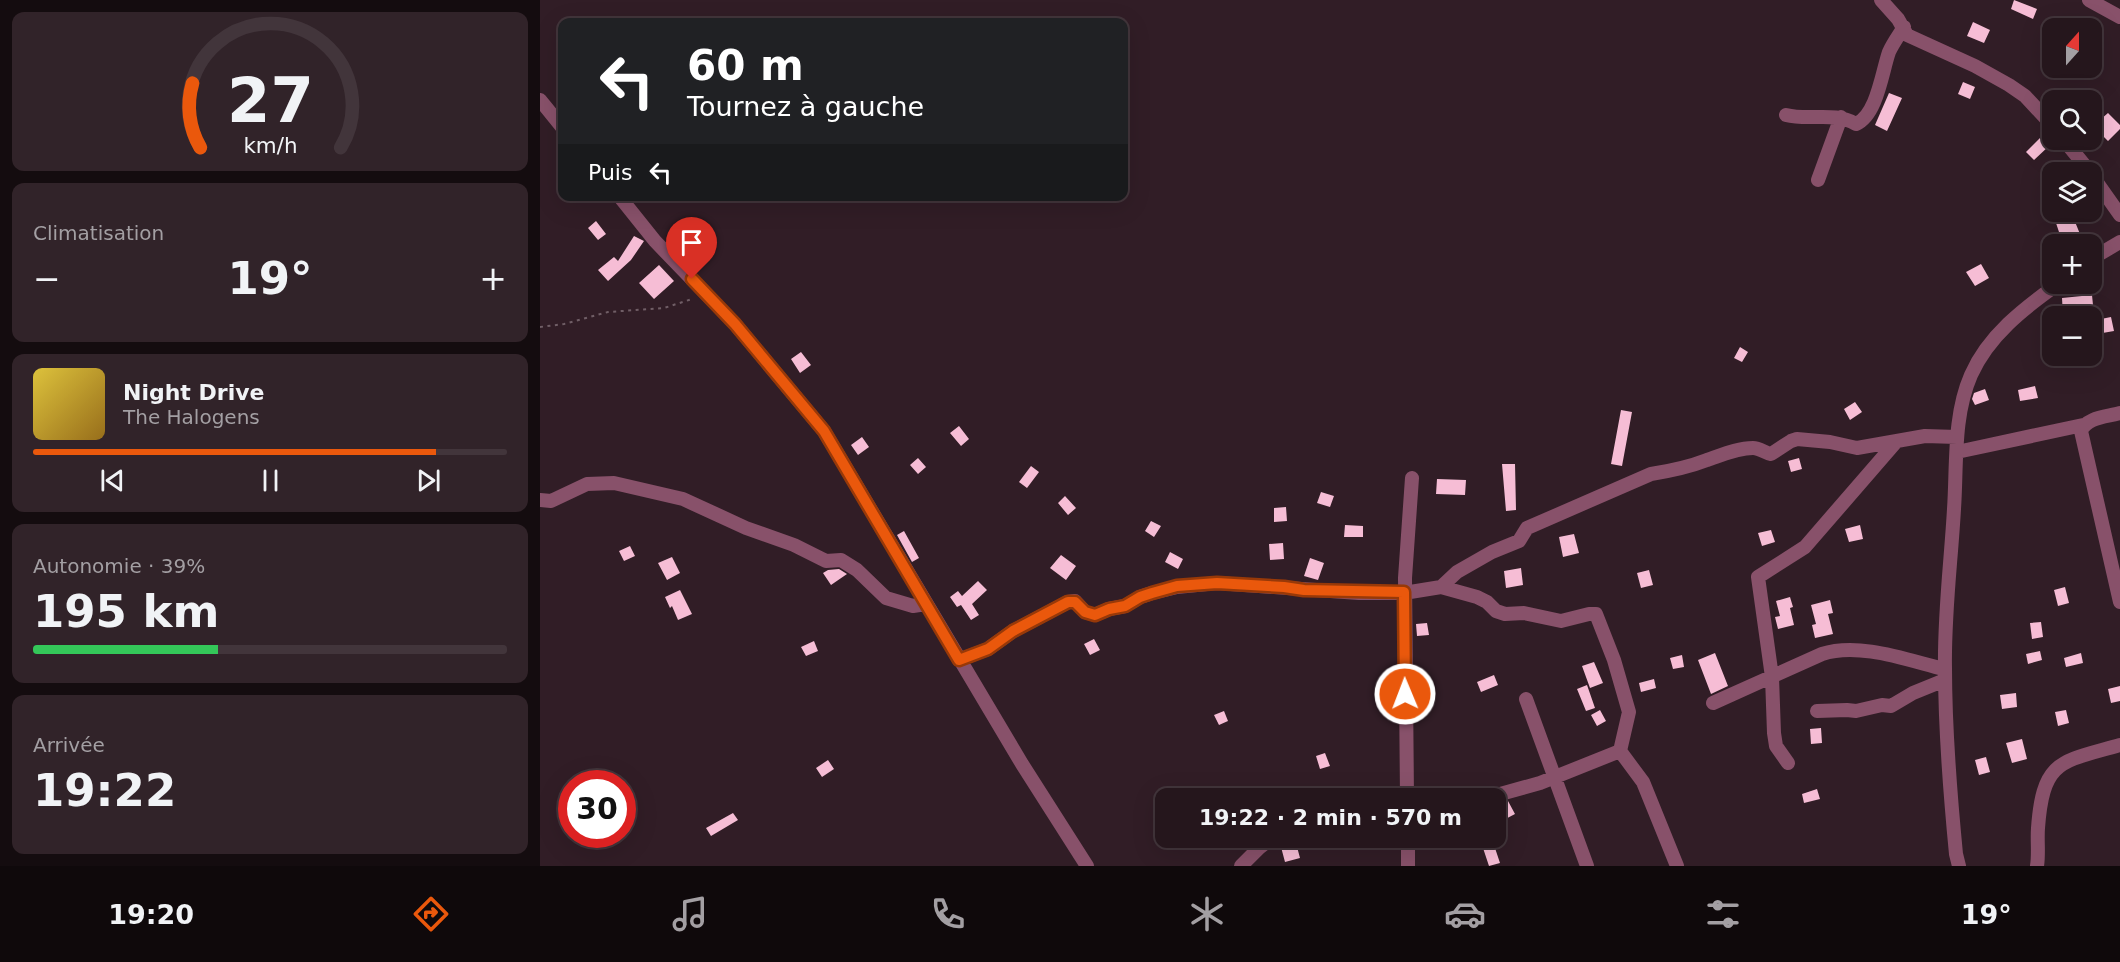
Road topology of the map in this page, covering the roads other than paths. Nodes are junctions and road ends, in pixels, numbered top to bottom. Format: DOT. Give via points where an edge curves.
graph roads {
  1 [pos="1881,0"];
  2 [pos="2090,0"];
  3 [pos="2120,17"];
  4 [pos="1904,27"];
  5 [pos="540,100"];
  6 [pos="2042,114"];
  7 [pos="1786,115"];
  8 [pos="1841,117"];
  9 [pos="558,122"];
  10 [pos="2072,150"];
  11 [pos="2081,162"];
  12 [pos="1818,180"];
  13 [pos="2102,189"];
  14 [pos="623,201"];
  15 [pos="2120,214"];
  16 [pos="2120,242"];
  17 [pos="2102,253"];
  18 [pos="2044,294"];
  19 [pos="2120,413"];
  20 [pos="2083,425"];
  21 [pos="1957,437"];
  22 [pos="1896,442"];
  23 [pos="1957,452"];
  24 [pos="1412,478"];
  25 [pos="540,500"];
  26 [pos="1441,587"];
  27 [pos="1404,592"];
  28 [pos="2120,602"];
  29 [pos="926,604"];
  30 [pos="959,660"];
  31 [pos="1945,674"];
  32 [pos="1772,677"];
  33 [pos="1526,699"];
  34 [pos="1713,703"];
  35 [pos="1817,711"];
  36 [pos="2120,745"];
  37 [pos="1620,750"];
  38 [pos="1788,763"];
  39 [pos="1556,777"];
  40 [pos="1407,788"];
  41 [pos="1506,792"];
  42 [pos="1259,848"];
  43 [pos="1408,848"];
  44 [pos="1087,866"];
  45 [pos="1241,866"];
  46 [pos="1408,866"];
  47 [pos="1587,866"];
  48 [pos="1677,866"];
  49 [pos="1959,866"];
  50 [pos="2037,866"];
  1 -- 4 [label="street"];
  2 -- 3 [label="street"];
  4 -- 6 [label="street" via="1907,35 2009,85"];
  4 -- 8 [label="street" via="1891,48 1867,117 1856,124"];
  5 -- 9 [label="street"];
  7 -- 8 [label="street"];
  8 -- 12 [label="street"];
  10 -- 11 [label="street"];
  13 -- 15 [label="street"];
  14 -- 29 [label="street" via="824,431"];
  16 -- 17 [label="street"];
  18 -- 21 [label="street" via="1981,355 1962,397"];
  19 -- 20 [label="street"];
  20 -- 23 [label="street"];
  20 -- 28 [label="street" via="2081,438"];
  21 -- 22 [label="street" via="1926,436"];
  21 -- 23 [label="street"];
  22 -- 26 [label="street" via="1857,448 1797,440 1771,454 1754,448 1741,450 1651,474 1527,528 1519,541 1456,572"];
  22 -- 32 [label="street" via="1805,547 1758,577"];
  23 -- 31 [label="street"];
  24 -- 27 [label="street"];
  25 -- 29 [label="street" via="551,501 587,484 614,483 683,498 826,561 841,560 886,598 913,606"];
  26 -- 27 [label="street"];
  26 -- 37 [label="street" via="1477,597 1504,614 1561,621 1596,614 1629,712"];
  27 -- 30 [label="street" via="1217,583 1177,586 1095,615 1075,602 1068,602 988,649"];
  27 -- 40 [label="street"];
  29 -- 30 [label="street"];
  30 -- 44 [label="street"];
  31 -- 32 [label="street" via="1861,650 1838,649"];
  31 -- 35 [label="street" via="1891,706"];
  31 -- 49 [label="street" via="1947,760"];
  32 -- 34 [label="street"];
  32 -- 38 [label="street" via="1776,746"];
  33 -- 39 [label="street"];
  36 -- 50 [label="street" via="2066,761 2049,777 2039,820"];
  37 -- 39 [label="street"];
  37 -- 48 [label="street" via="1643,782"];
  39 -- 41 [label="street"];
  39 -- 47 [label="street"];
  42 -- 45 [label="street"];
  43 -- 46 [label="street"];
}
